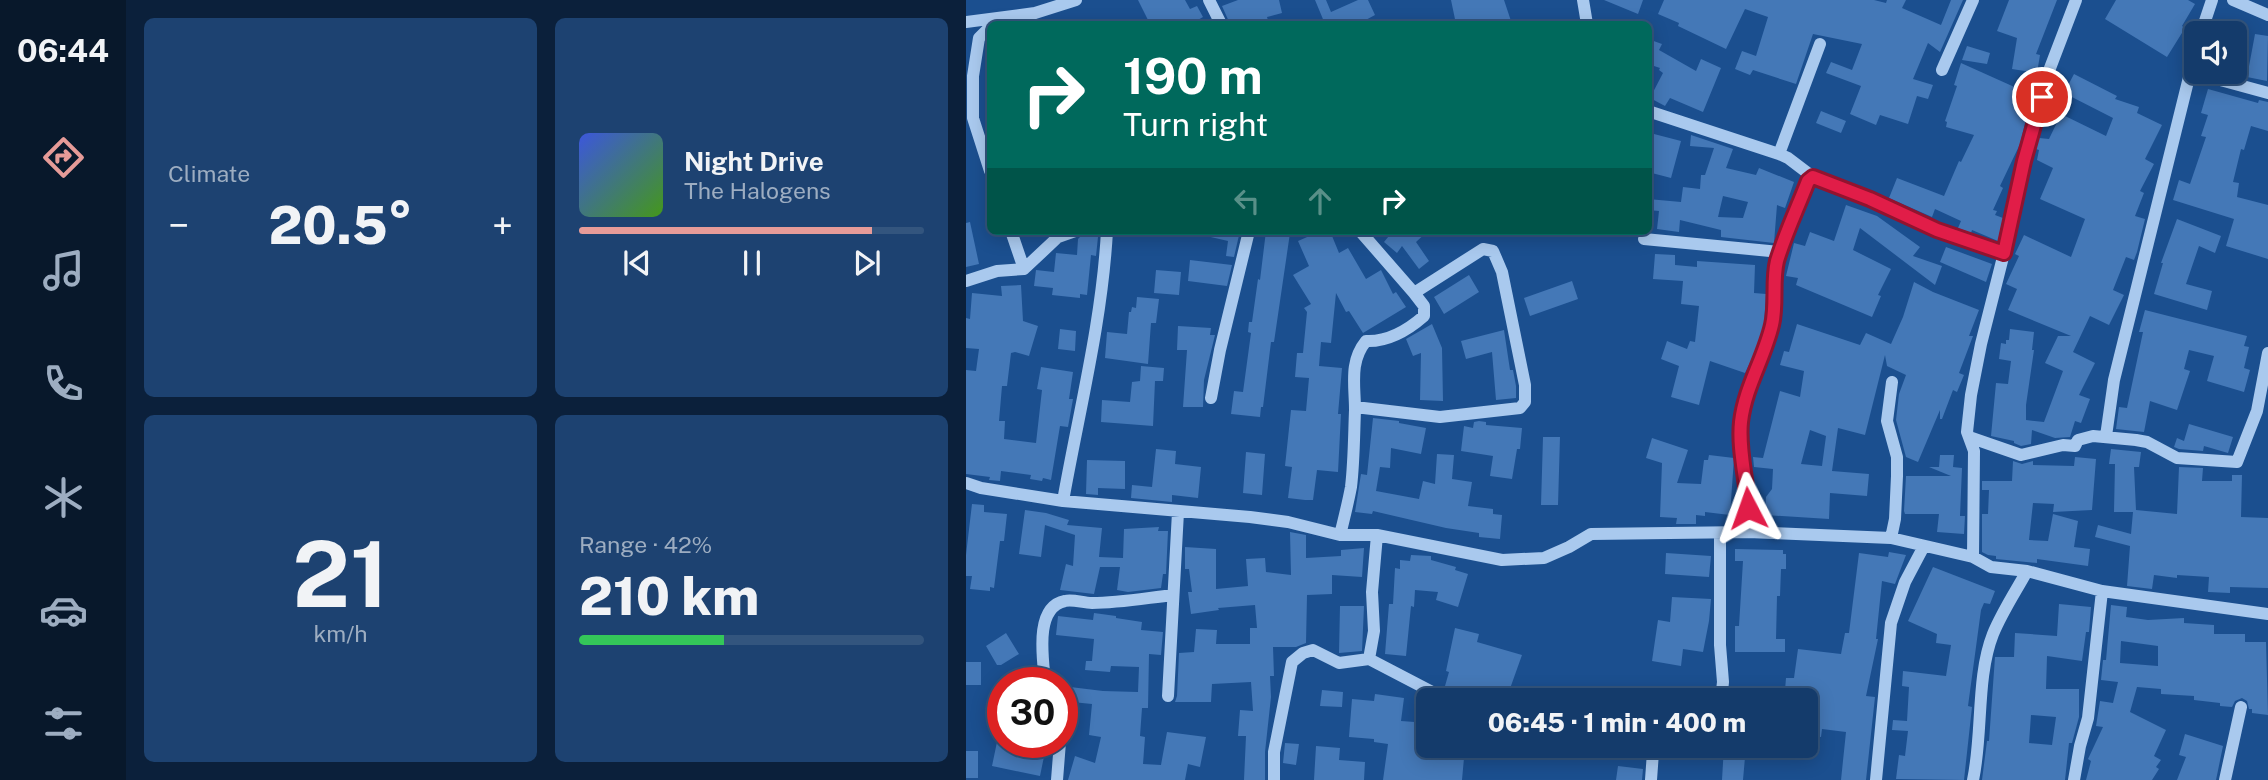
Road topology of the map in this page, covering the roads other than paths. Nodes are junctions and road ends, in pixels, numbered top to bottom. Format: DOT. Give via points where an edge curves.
graph roads {
  1 [pos="1076,0"];
  2 [pos="1209,0"];
  3 [pos="1583,0"];
  4 [pos="1973,0"];
  5 [pos="2076,0"];
  6 [pos="2212,0"];
  7 [pos="2233,0"];
  8 [pos="2268,15"];
  9 [pos="999,21"];
  10 [pos="1220,21"];
  11 [pos="1586,21"];
  12 [pos="2205,21"];
  13 [pos="966,22"];
  14 [pos="987,22"];
  15 [pos="987,30"];
  16 [pos="1820,44"];
  17 [pos="1942,70"];
  18 [pos="2188,84"];
  19 [pos="2235,84"];
  20 [pos="2268,93"];
  21 [pos="1652,112"];
  22 [pos="1779,154"];
  23 [pos="987,162"];
  24 [pos="1813,177"];
  25 [pos="1012,235"];
  26 [pos="1064,235"];
  27 [pos="1107,235"];
  28 [pos="1248,235"];
  29 [pos="1363,235"];
  30 [pos="1644,239"];
  31 [pos="1781,252"];
  32 [pos="2004,253"];
  33 [pos="1024,269"];
  34 [pos="966,281"];
  35 [pos="1414,293"];
  36 [pos="2268,353"];
  37 [pos="1892,382"];
  38 [pos="1211,398"];
  39 [pos="1355,407"];
  40 [pos="2106,436"];
  41 [pos="1969,437"];
  42 [pos="966,483"];
  43 [pos="1063,501"];
  44 [pos="1178,512"];
  45 [pos="1748,532"];
  46 [pos="1720,534"];
  47 [pos="1340,535"];
  48 [pos="1377,535"];
  49 [pos="1892,538"];
  50 [pos="1924,547"];
  51 [pos="1973,557"];
  52 [pos="2027,571"];
  53 [pos="2102,591"];
  54 [pos="1173,595"];
  55 [pos="2268,614"];
  56 [pos="1369,659"];
  57 [pos="1044,667"];
  58 [pos="1425,688"];
  59 [pos="1722,688"];
  60 [pos="1168,696"];
  61 [pos="2241,707"];
  62 [pos="1059,758"];
  63 [pos="1653,758"];
  64 [pos="1057,780"];
  65 [pos="1274,780"];
  66 [pos="1651,780"];
  67 [pos="1876,780"];
  68 [pos="1973,780"];
  69 [pos="2074,780"];
  70 [pos="2225,780"];
  1 -- 9 [label="street"];
  2 -- 10 [label="street"];
  3 -- 11 [label="street"];
  4 -- 17 [label="street"];
  5 -- 32 [label="street" via="2047,76"];
  6 -- 12 [label="street"];
  7 -- 8 [label="street"];
  13 -- 14 [label="street"];
  15 -- 23 [label="street" via="979,38 973,76 973,118"];
  16 -- 22 [label="street"];
  18 -- 40 [label="street" via="2114,380"];
  19 -- 20 [label="street"];
  21 -- 22 [label="street"];
  22 -- 24 [label="street"];
  24 -- 31 [label="street"];
  24 -- 32 [label="street"];
  25 -- 33 [label="street"];
  26 -- 33 [label="street"];
  27 -- 43 [label="street" via="1095,333"];
  28 -- 38 [label="street"];
  29 -- 35 [label="street"];
  30 -- 31 [label="street"];
  31 -- 45 [label="street" via="1773,324 1744,402 1741,426"];
  32 -- 41 [label="street" via="1981,344"];
  33 -- 34 [label="street" via="997,271"];
  35 -- 39 [label="street" via="1424,306 1424,316 1381,342 1366,341 1359,350"];
  35 -- 39 [label="street" via="1483,248 1493,251 1502,272 1525,402 1520,408 1440,417"];
  36 -- 40 [label="street" via="2257,411 2237,462 2177,458 2147,442"];
  37 -- 49 [label="street" via="1886,421 1897,457"];
  39 -- 47 [label="street" via="1351,487"];
  40 -- 41 [label="street" via="2021,455"];
  41 -- 51 [label="street" via="1974,451"];
  42 -- 43 [label="street"];
  43 -- 44 [label="street"];
  44 -- 47 [label="street" via="1250,516"];
  44 -- 54 [label="street"];
  45 -- 46 [label="street"];
  45 -- 49 [label="street"];
  46 -- 48 [label="street" via="1591,534 1544,558 1502,560"];
  46 -- 59 [label="street"];
  47 -- 48 [label="street"];
  48 -- 56 [label="street"];
  49 -- 50 [label="street"];
  50 -- 51 [label="street"];
  50 -- 67 [label="street" via="1891,623"];
  51 -- 52 [label="street" via="1991,567"];
  52 -- 53 [label="street"];
  52 -- 68 [label="street" via="1993,634 1986,660"];
  53 -- 55 [label="street"];
  53 -- 69 [label="street" via="2088,718"];
  54 -- 57 [label="street" via="1054,604 1042,633"];
  54 -- 60 [label="street"];
  56 -- 58 [label="street"];
  56 -- 65 [label="street" via="1339,663 1313,650 1292,662"];
  61 -- 70 [label="street"];
  62 -- 64 [label="street"];
  63 -- 66 [label="street"];
}
